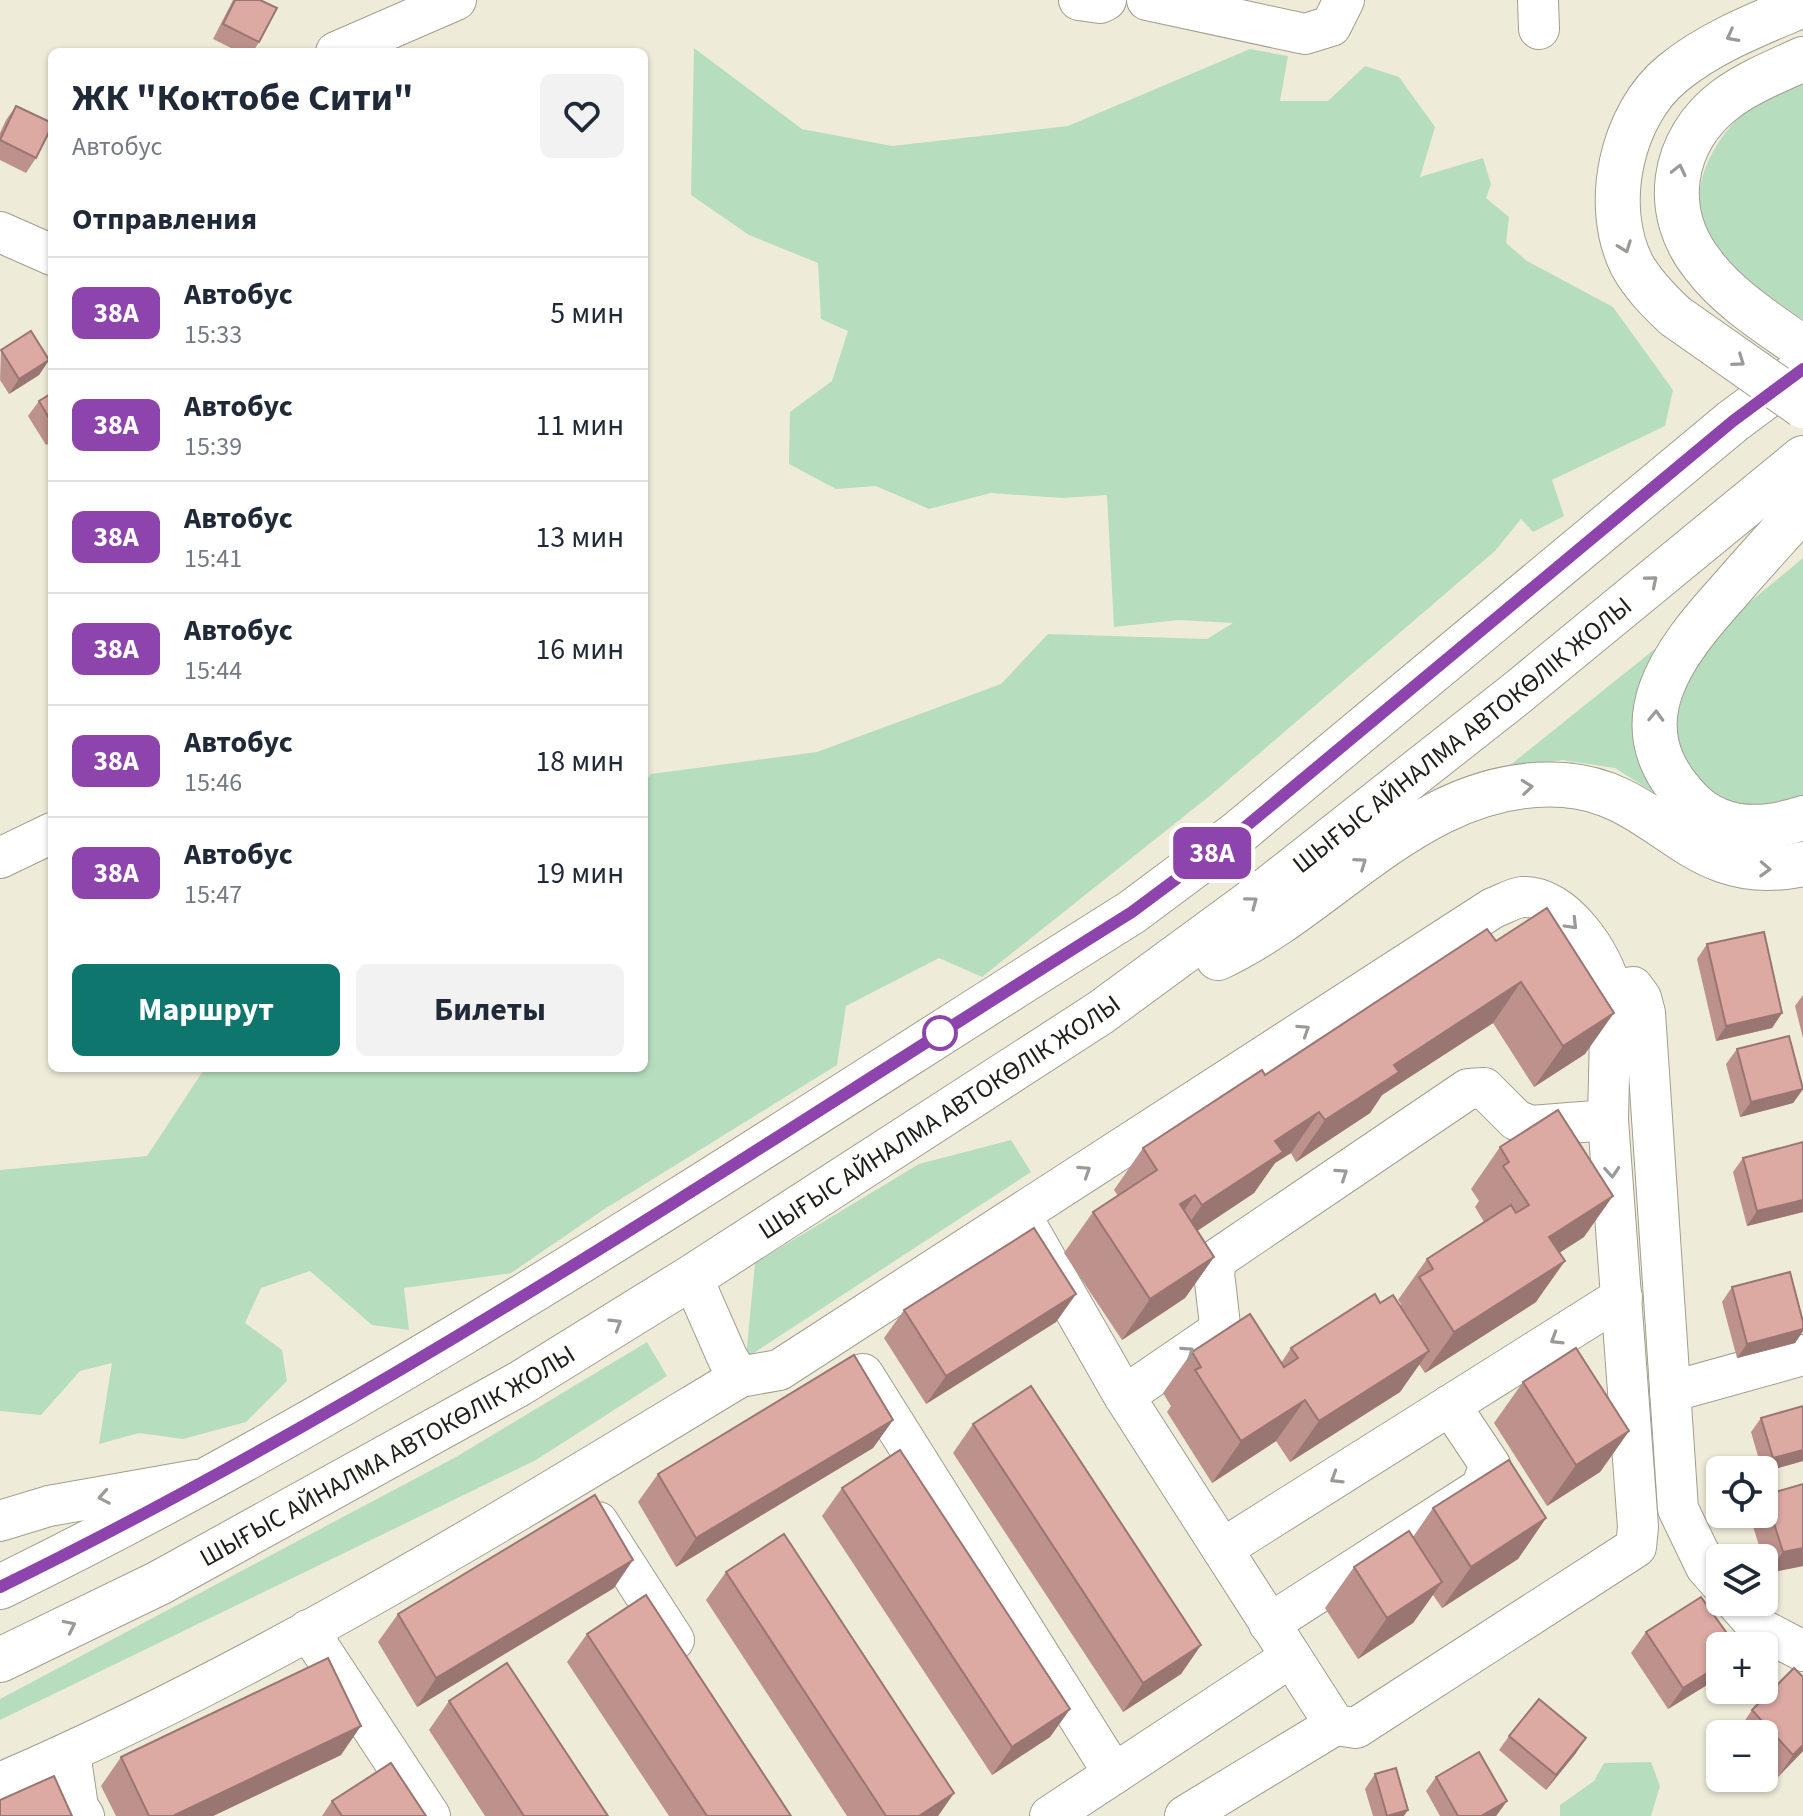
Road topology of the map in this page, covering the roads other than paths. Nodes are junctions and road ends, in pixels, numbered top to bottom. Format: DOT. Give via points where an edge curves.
graph roads {
  1 [pos="456,0"];
  2 [pos="1079,0"];
  3 [pos="1106,0"];
  4 [pos="1147,0"];
  5 [pos="1344,0"];
  6 [pos="1803,5"];
  7 [pos="345,48"];
  8 [pos="1803,59"];
  9 [pos="0,232"];
  10 [pos="48,253"];
  11 [pos="1803,348"];
  12 [pos="1803,369"];
  13 [pos="1803,406"];
  14 [pos="1803,458"];
  15 [pos="1803,508"];
  16 [pos="1803,818"];
  17 [pos="48,835"];
  18 [pos="0,858"];
  19 [pos="1803,864"];
  20 [pos="1611,990"];
  21 [pos="1100,1013"];
  22 [pos="1608,1120"];
  23 [pos="1020,1214"];
  24 [pos="692,1277"];
  25 [pos="1622,1297"];
  26 [pos="837,1333"];
  27 [pos="1803,1355"];
  28 [pos="740,1377"];
  29 [pos="1670,1392"];
  30 [pos="1124,1396"];
  31 [pos="1450,1405"];
  32 [pos="208,1478"];
  33 [pos="571,1478"];
  34 [pos="0,1521"];
  35 [pos="1222,1549"];
  36 [pos="1706,1567"];
  37 [pos="0,1587"];
  38 [pos="1748,1616"];
  39 [pos="1269,1624"];
  40 [pos="308,1630"];
  41 [pos="1803,1651"];
  42 [pos="1291,1657"];
  43 [pos="0,1660"];
  44 [pos="695,1673"];
  45 [pos="1335,1725"];
  46 [pos="70,1753"];
  47 [pos="1114,1774"];
  48 [pos="0,1783"];
  49 [pos="84,1816"];
  50 [pos="430,1816"];
  51 [pos="1050,1816"];
  52 [pos="1185,1816"];
  1 -- 7 [label="street"];
  2 -- 3 [label="street"];
  4 -- 5 [label="street" via="1305,34 1331,26"];
  6 -- 13 [label="main road, one-way, bridge" via="1741,31 1670,75 1645,104 1624,148 1620,232 1632,264 1675,316"];
  11 -- 8 [label="main road, one-way" via="1724,289 1685,239 1676,178 1686,147 1726,99"];
  9 -- 10 [label="street"];
  12 -- 32 [label="main road" via="1721,431 1238,833 1132,912 458,1336"];
  21 -- 14 [label="main road, ШЫҒЫС АЙНАЛМА АВТОКӨЛІК ЖОЛЫ, one-way" via="1317,851"];
  16 -- 15 [label="main road, one-way" via="1775,827 1738,827 1699,811 1661,759 1654,719 1660,683 1678,650"];
  17 -- 18 [label="street"];
  21 -- 19 [label="main road, one-way" via="1226,954 1408,829 1452,807 1524,786 1565,785 1610,794 1701,852 1742,868"];
  20 -- 22 [label="street"];
  23 -- 20 [label="street, one-way" via="1493,908 1523,897 1553,904 1587,939 1607,969"];
  20 -- 29 [label="street" via="1633,987 1645,1013"];
  21 -- 24 [label="main road, ШЫҒЫС АЙНАЛМА АВТОКӨЛІК ЖОЛЫ"];
  22 -- 25 [label="street, one-way"];
  30 -- 22 [label="street, one-way" via="1220,1325 1217,1259 1468,1089 1484,1088 1516,1120 1531,1126"];
  23 -- 26 [label="street"];
  23 -- 30 [label="street"];
  24 -- 28 [label="street"];
  43 -- 24 [label="main road, ШЫҒЫС АЙНАЛМА АВТОКӨЛІК ЖОЛЫ, one-way" via="200,1560 519,1384"];
  25 -- 31 [label="street, one-way"];
  25 -- 45 [label="street" via="1636,1547 1356,1728"];
  26 -- 28 [label="street" via="779,1370"];
  26 -- 47 [label="street"];
  27 -- 29 [label="street"];
  28 -- 33 [label="street"];
  29 -- 36 [label="street" via="1678,1509"];
  30 -- 35 [label="street"];
  31 -- 35 [label="street, one-way"];
  31 -- 39 [label="street" via="1490,1465 1481,1488"];
  32 -- 34 [label="street, one-way" via="49,1506"];
  32 -- 37 [label="main road"];
  33 -- 40 [label="street"];
  33 -- 44 [label="street"];
  35 -- 39 [label="street"];
  38 -- 41 [label="street" via="1759,1628"];
  39 -- 42 [label="street"];
  40 -- 46 [label="street"];
  40 -- 50 [label="street"];
  42 -- 45 [label="street"];
  42 -- 47 [label="street"];
  45 -- 52 [label="street"];
  46 -- 48 [label="street"];
  46 -- 49 [label="street"];
  47 -- 51 [label="street"];
}
